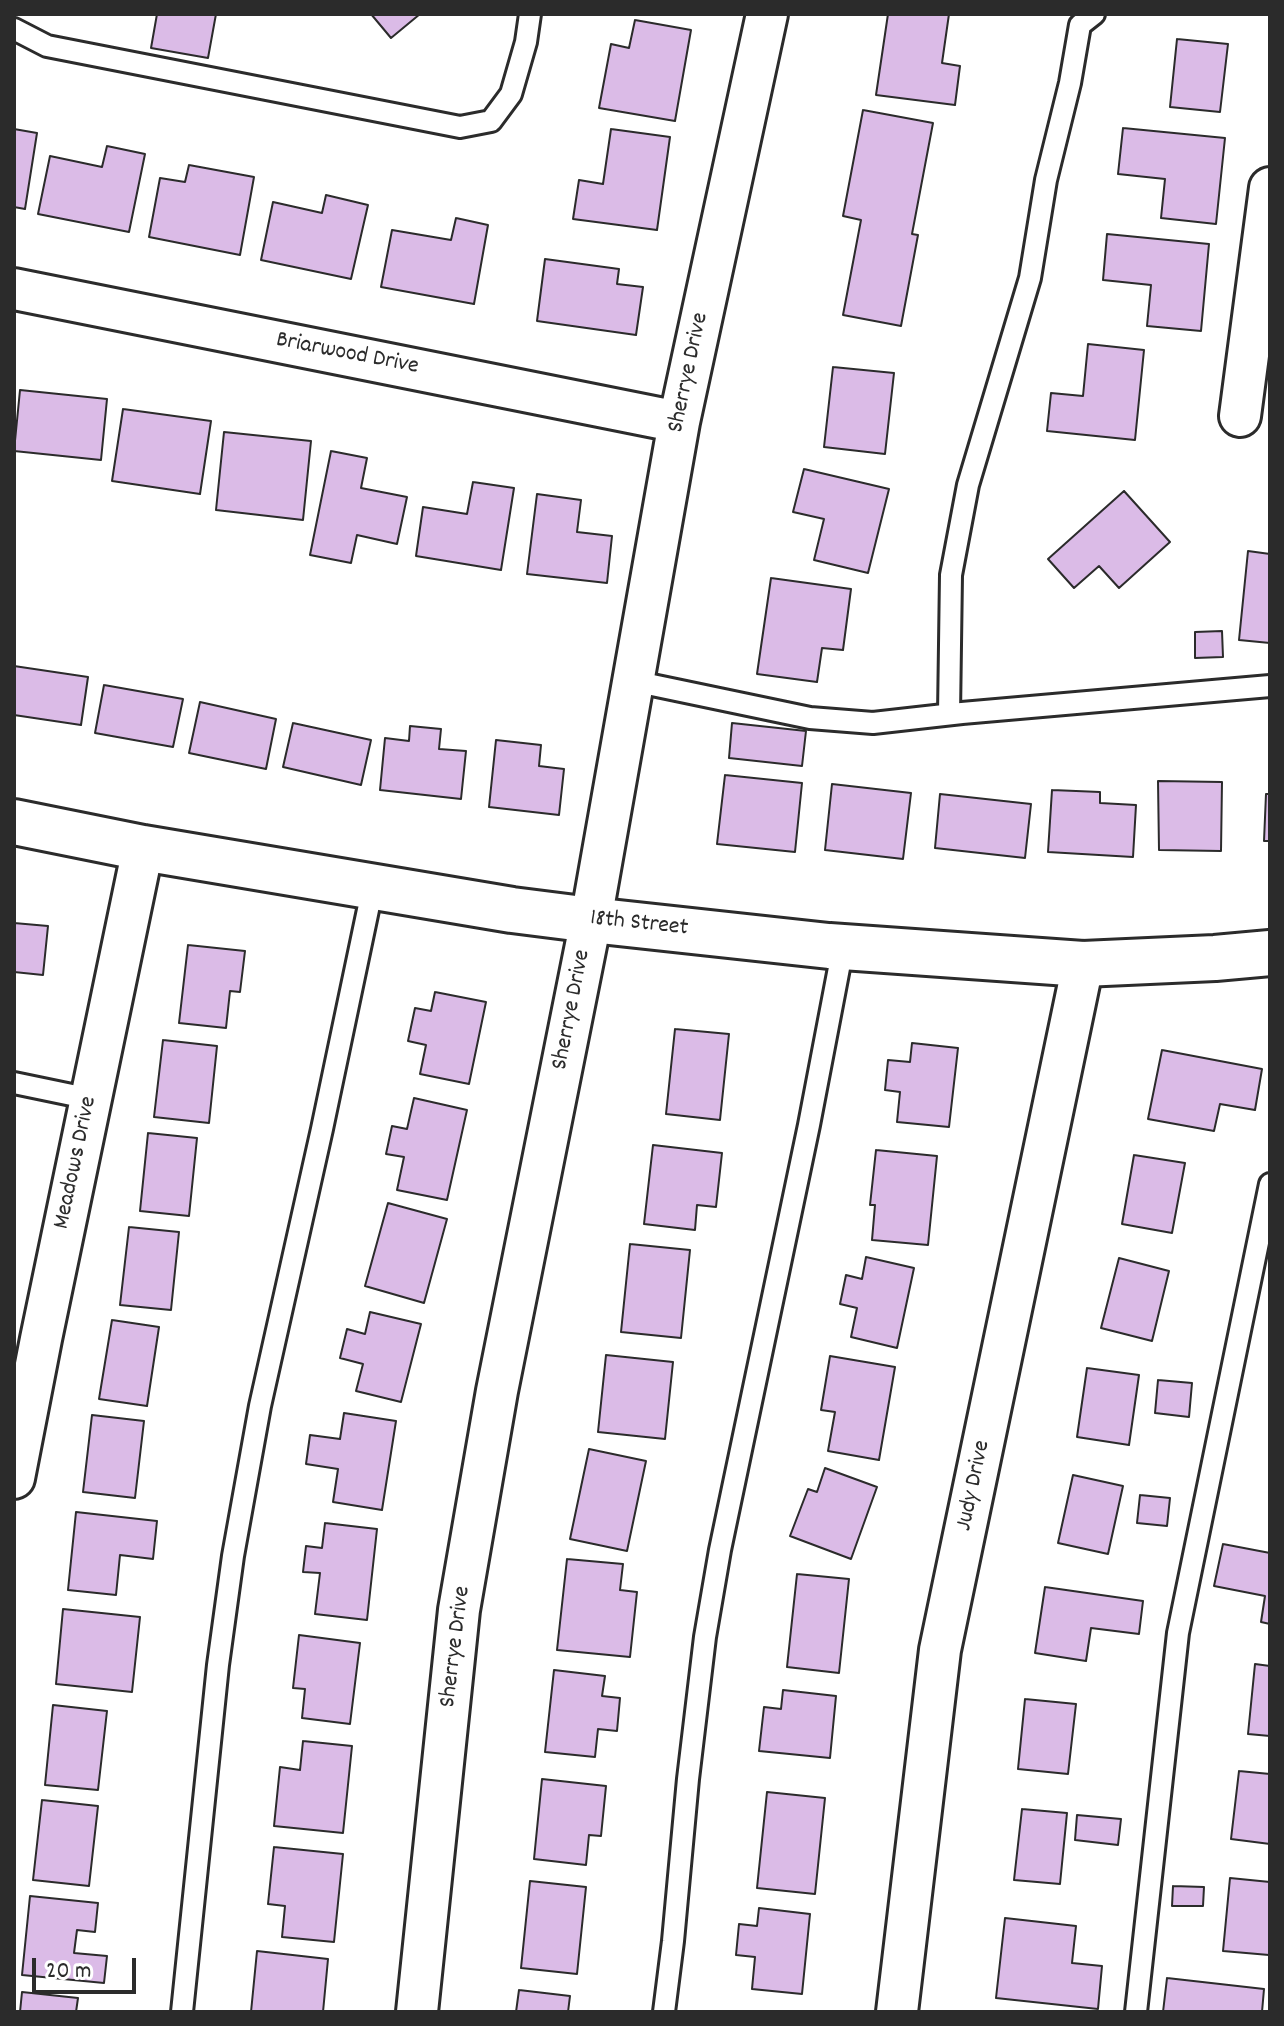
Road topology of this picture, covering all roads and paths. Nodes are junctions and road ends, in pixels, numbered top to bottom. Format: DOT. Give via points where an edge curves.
graph roads {
  1 [pos="530,14"];
  2 [pos="767,14"];
  3 [pos="1094,14"];
  4 [pos="14,29"];
  5 [pos="1270,188"];
  6 [pos="14,289"];
  7 [pos="1240,416"];
  8 [pos="679,422"];
  9 [pos="633,681"];
  10 [pos="1270,686"];
  11 [pos="949,714"];
  12 [pos="14,822"];
  13 [pos="143,848"];
  14 [pos="373,886"];
  15 [pos="591,920"];
  16 [pos="843,947"];
  17 [pos="1270,953"];
  18 [pos="1083,964"];
  19 [pos="14,1083"];
  20 [pos="91,1099"];
  21 [pos="1270,1184"];
  22 [pos="27,1336"];
  23 [pos="14,1478"];
  24 [pos="182,2012"];
  25 [pos="417,2012"];
  26 [pos="664,2012"];
  27 [pos="897,2012"];
  28 [pos="1136,2012"];
  1 -- 4 [label="lane" via="511,94 491,121 460,127 47,46"];
  2 -- 8 [label="street, Sherrye Drive"];
  3 -- 11 [label="lane" via="1080,25 1030,278 968,485 951,575"];
  5 -- 7 [label="street"];
  6 -- 8 [label="street, Briarwood Drive"];
  8 -- 9 [label="street, Sherrye Drive"];
  9 -- 11 [label="lane" via="810,718 873,723"];
  9 -- 15 [label="street, Sherrye Drive"];
  10 -- 11 [label="lane"];
  12 -- 13 [label="street, 18th Street"];
  13 -- 14 [label="street, 18th Street"];
  13 -- 20 [label="street, Meadows Drive"];
  14 -- 15 [label="street, 18th Street"];
  14 -- 24 [label="lane" via="260,1406 233,1556"];
  15 -- 16 [label="street, 18th Street"];
  15 -- 25 [label="street, Sherrye Drive" via="459,1610"];
  16 -- 18 [label="street, 18th Street"];
  16 -- 26 [label="lane" via="705,1637"];
  17 -- 18 [label="street, 18th Street"];
  18 -- 27 [label="street, Judy Drive" via="940,1650"];
  19 -- 20 [label="lane"];
  20 -- 22 [label="street, Meadows Drive"];
  21 -- 28 [label="lane" via="1178,1633"];
  22 -- 23 [label="street, Meadows Drive"];
}
